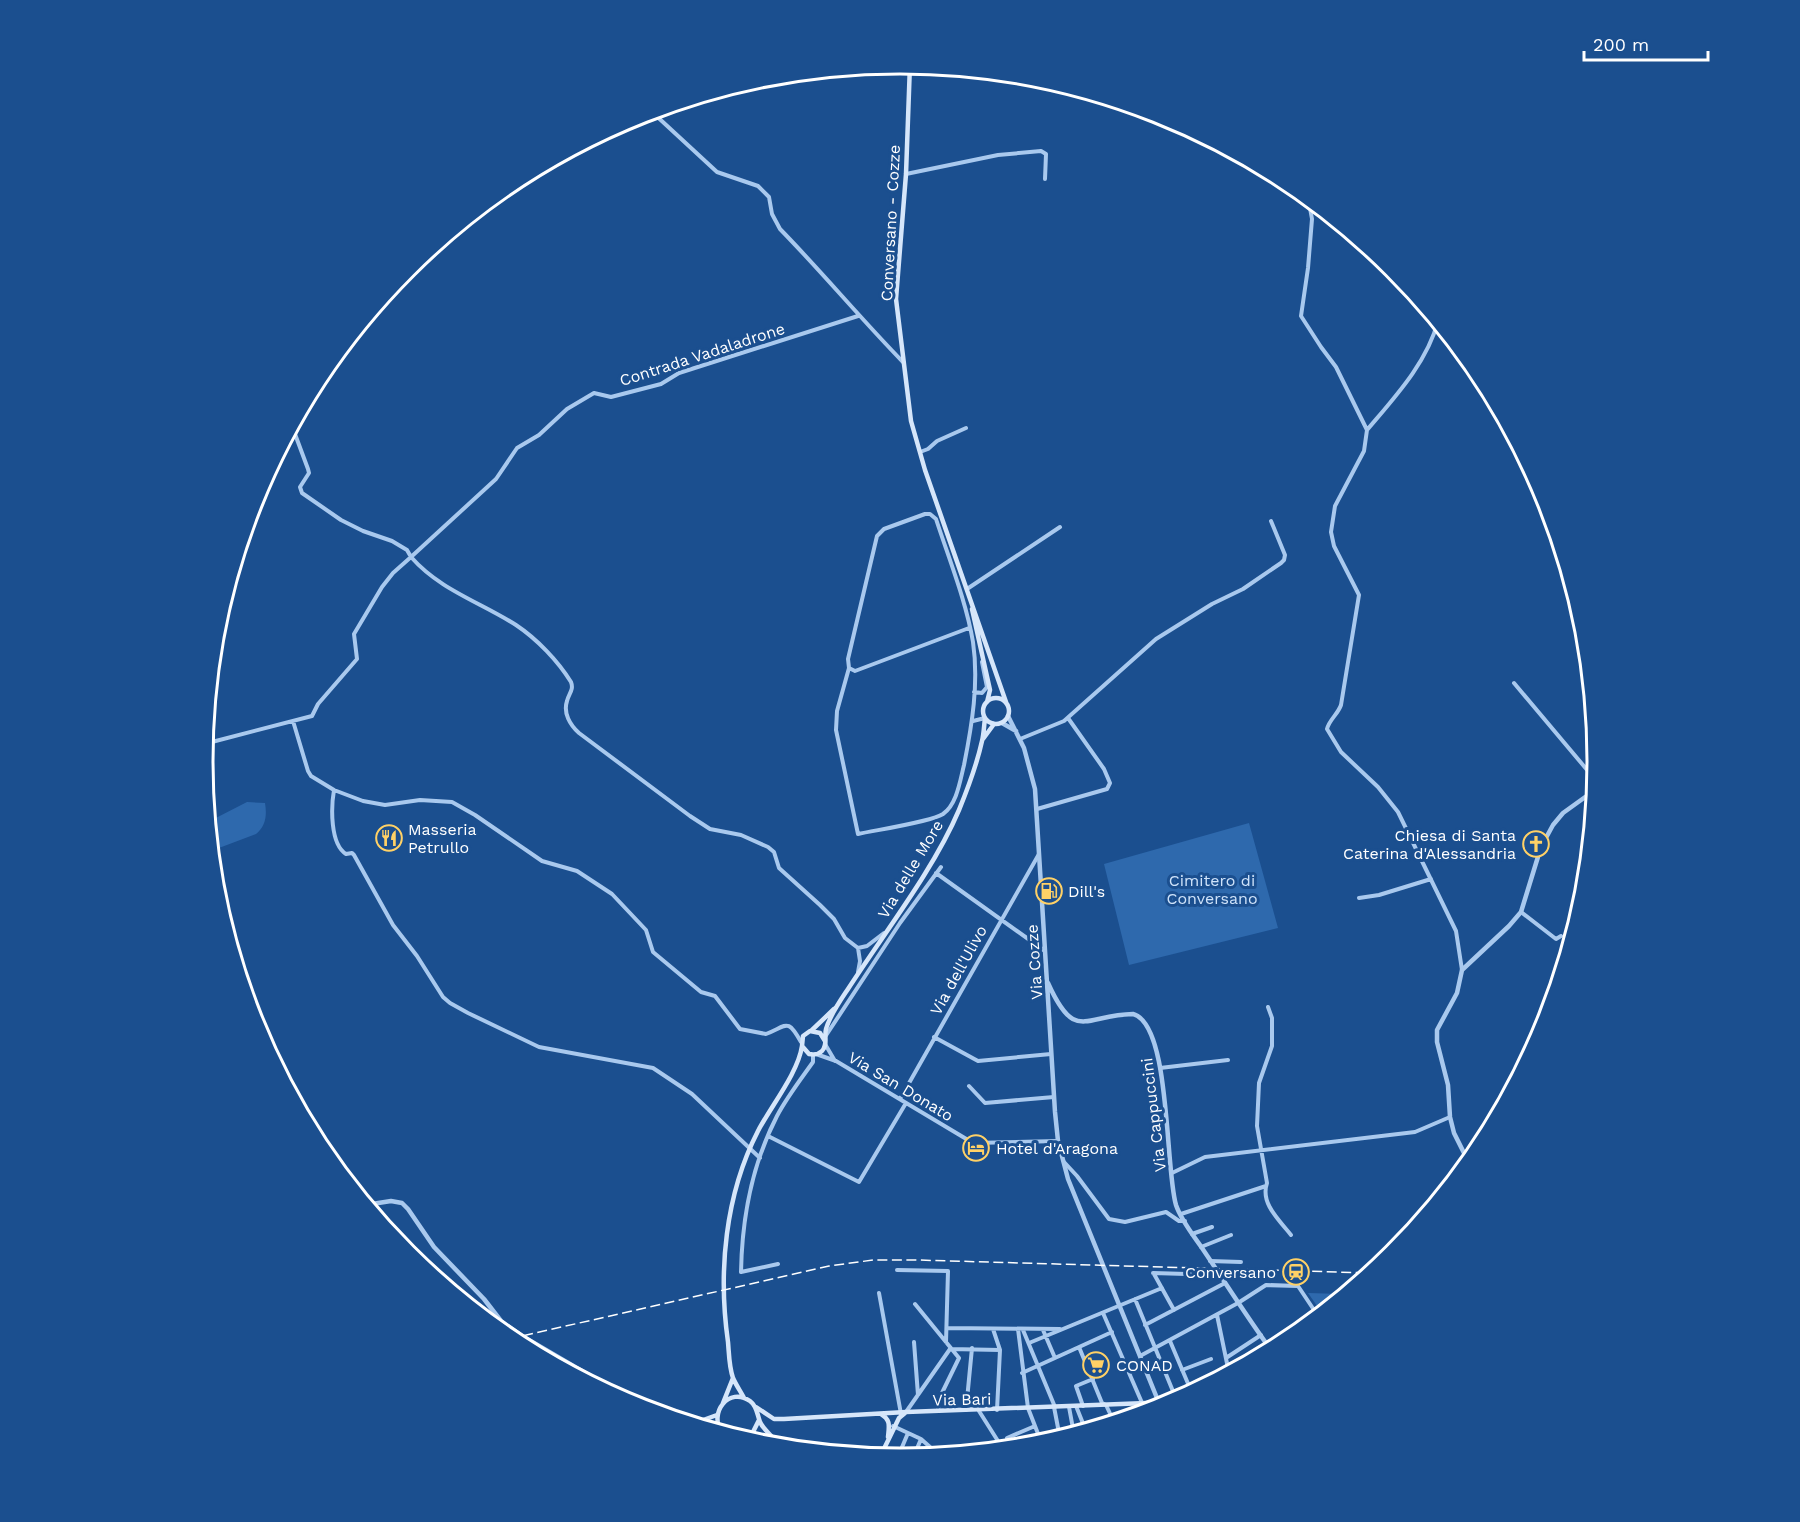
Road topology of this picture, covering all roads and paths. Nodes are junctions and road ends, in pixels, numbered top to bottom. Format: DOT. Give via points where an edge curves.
graph roads {
  1 [pos="910,74"];
  2 [pos="658,118"];
  3 [pos="906,174"];
  4 [pos="1045,179"];
  5 [pos="1310,210"];
  6 [pos="858,316"];
  7 [pos="1435,330"];
  8 [pos="904,362"];
  9 [pos="966,428"];
  10 [pos="1367,430"];
  11 [pos="295,435"];
  12 [pos="920,452"];
  13 [pos="1271,521"];
  14 [pos="1060,527"];
  15 [pos="411,557"];
  16 [pos="967,589"];
  17 [pos="969,628"];
  18 [pos="980,642"];
  19 [pos="849,668"];
  20 [pos="1514,683"];
  21 [pos="974,692"];
  22 [pos="987,702"];
  23 [pos="1006,702"];
  24 [pos="1008,716"];
  25 [pos="985,718"];
  26 [pos="1068,718"];
  27 [pos="973,720"];
  28 [pos="293,721"];
  29 [pos="1002,723"];
  30 [pos="994,724"];
  31 [pos="983,729"];
  32 [pos="1016,731"];
  33 [pos="983,739"];
  34 [pos="1020,739"];
  35 [pos="213,742"];
  36 [pos="1588,770"];
  37 [pos="334,790"];
  38 [pos="1586,796"];
  39 [pos="1037,809"];
  40 [pos="1039,853"];
  41 [pos="940,867"];
  42 [pos="936,873"];
  43 [pos="1431,879"];
  44 [pos="1359,898"];
  45 [pos="1521,912"];
  46 [pos="1001,918"];
  47 [pos="885,933"];
  48 [pos="1561,936"];
  49 [pos="858,948"];
  50 [pos="1045,951"];
  51 [pos="1462,970"];
  52 [pos="858,974"];
  53 [pos="1047,981"];
  54 [pos="840,1002"];
  55 [pos="1268,1007"];
  56 [pos="795,1031"];
  57 [pos="809,1032"];
  58 [pos="934,1037"];
  59 [pos="825,1040"];
  60 [pos="802,1044"];
  61 [pos="1052,1054"];
  62 [pos="813,1055"];
  63 [pos="1227,1060"];
  64 [pos="836,1061"];
  65 [pos="797,1065"];
  66 [pos="1160,1068"];
  67 [pos="969,1086"];
  68 [pos="1054,1097"];
  69 [pos="900,1099"];
  70 [pos="906,1102"];
  71 [pos="1450,1117"];
  72 [pos="768,1136"];
  73 [pos="1058,1141"];
  74 [pos="1262,1151"];
  75 [pos="1464,1154"];
  76 [pos="760,1158"];
  77 [pos="1062,1159"];
  78 [pos="1172,1173"];
  79 [pos="1266,1186"];
  80 [pos="374,1204"];
  81 [pos="1181,1214"];
  82 [pos="1185,1221"];
  83 [pos="1212,1227"];
  84 [pos="1192,1234"];
  85 [pos="1231,1235"];
  86 [pos="1291,1235"];
  87 [pos="1201,1247"];
  88 [pos="1210,1261"];
  89 [pos="1241,1262"];
  90 [pos="778,1264"];
  91 [pos="897,1270"];
  92 [pos="1220,1275"];
  93 [pos="1225,1283"];
  94 [pos="1162,1288"];
  95 [pos="879,1293"];
  96 [pos="1135,1299"];
  97 [pos="1238,1303"];
  98 [pos="915,1304"];
  99 [pos="1119,1306"];
  100 [pos="1174,1310"];
  101 [pos="1314,1310"];
  102 [pos="1103,1313"];
  103 [pos="1217,1315"];
  104 [pos="500,1320"];
  105 [pos="1145,1324"];
  106 [pos="947,1328"];
  107 [pos="993,1329"];
  108 [pos="1017,1329"];
  109 [pos="1064,1329"];
  110 [pos="1023,1330"];
  111 [pos="1043,1330"];
  112 [pos="1112,1332"];
  113 [pos="1261,1335"];
  114 [pos="1046,1336"];
  115 [pos="1170,1341"];
  116 [pos="914,1342"];
  117 [pos="946,1342"];
  118 [pos="1029,1343"];
  119 [pos="1266,1343"];
  120 [pos="1079,1347"];
  121 [pos="972,1348"];
  122 [pos="950,1349"];
  123 [pos="1155,1349"];
  124 [pos="1000,1350"];
  125 [pos="1140,1356"];
  126 [pos="1055,1358"];
  127 [pos="1226,1358"];
  128 [pos="1211,1359"];
  129 [pos="1227,1365"];
  130 [pos="1038,1366"];
  131 [pos="1144,1367"];
  132 [pos="1182,1370"];
  133 [pos="1022,1373"];
  134 [pos="1130,1373"];
  135 [pos="733,1378"];
  136 [pos="1093,1379"];
  137 [pos="1189,1385"];
  138 [pos="1171,1392"];
  139 [pos="918,1395"];
  140 [pos="744,1398"];
  141 [pos="1157,1398"];
  142 [pos="723,1403"];
  143 [pos="1143,1403"];
  144 [pos="1106,1405"];
  145 [pos="1076,1406"];
  146 [pos="1083,1406"];
  147 [pos="756,1407"];
  148 [pos="1055,1407"];
  149 [pos="1069,1407"];
  150 [pos="1028,1408"];
  151 [pos="997,1410"];
  152 [pos="966,1411"];
  153 [pos="980,1411"];
  154 [pos="938,1412"];
  155 [pos="901,1413"];
  156 [pos="881,1414"];
  157 [pos="1111,1415"];
  158 [pos="717,1416"];
  159 [pos="759,1418"];
  160 [pos="705,1420"];
  161 [pos="1083,1423"];
  162 [pos="718,1424"];
  163 [pos="894,1424"];
  164 [pos="1035,1426"];
  165 [pos="1073,1426"];
  166 [pos="1059,1429"];
  167 [pos="752,1432"];
  168 [pos="908,1433"];
  169 [pos="1038,1434"];
  170 [pos="771,1436"];
  171 [pos="1007,1438"];
  172 [pos="921,1439"];
  173 [pos="998,1441"];
  174 [pos="930,1447"];
  175 [pos="885,1448"];
  176 [pos="903,1448"];
  177 [pos="917,1448"];
  1 -- 3 [label="main road, Conversano - Cozze"];
  2 -- 6 [label="street" via="717,172 758,186 768,197 780,229"];
  3 -- 4 [label="street" via="1041,151 1046,154"];
  3 -- 8 [label="main road, Conversano - Cozze" via="896,298"];
  5 -- 10 [label="street" via="1301,316 1336,367"];
  6 -- 8 [label="street"];
  6 -- 15 [label="street, Contrada Vadaladrone" via="679,373 661,384 611,397 594,393 517,448 496,479"];
  7 -- 10 [label="street" via="1411,375"];
  8 -- 12 [label="main road, Conversano - Cozze" via="911,421"];
  9 -- 12 [label="street"];
  10 -- 43 [label="street" via="1364,451 1339,497 1333,520 1334,546 1359,596 1341,705 1327,729 1341,752 1398,812"];
  11 -- 15 [label="street" via="309,469 300,487 302,493 356,528 392,541"];
  12 -- 16 [label="main road, Conversano - Cozze"];
  13 -- 26 [label="street" via="1284,560 1156,639"];
  14 -- 16 [label="street"];
  15 -- 28 [label="street, Contrada Vadaladrone" via="382,587 354,634 357,659 312,716"];
  15 -- 49 [label="street" via="439,583 516,625 536,642 571,682 566,709 579,733 710,829 741,835 768,847 779,868 834,919 845,938"];
  16 -- 18 [label="main road"];
  16 -- 23 [label="main road"];
  17 -- 19 [label="street" via="855,671"];
  17 -- 19 [label="street" via="936,519 925,514 884,528 877,536"];
  17 -- 21 [label="street"];
  18 -- 21 [label="street" via="987,687 982,693"];
  18 -- 22 [label="main road" via="990,690"];
  19 -- 27 [label="street" via="836,730 858,834 937,817 948,809 961,779"];
  20 -- 36 [label="street"];
  21 -- 27 [label="street"];
  22 -- 23 [label="main road"];
  22 -- 25 [label="main road"];
  23 -- 24 [label="main road"];
  24 -- 29 [label="main road"];
  24 -- 32 [label="street, Via Cozze"];
  25 -- 27 [label="street"];
  25 -- 30 [label="main road"];
  25 -- 31 [label="main road"];
  26 -- 34 [label="street"];
  26 -- 39 [label="street" via="1110,783 1107,789"];
  27 -- 31 [label="street"];
  28 -- 35 [label="street, Contrada Vadaladrone"];
  28 -- 37 [label="street" via="308,771"];
  29 -- 30 [label="main road"];
  29 -- 32 [label="street"];
  30 -- 33 [label="main road"];
  31 -- 33 [label="main road"];
  32 -- 34 [label="street, Via Cozze"];
  33 -- 47 [label="main road, Via delle More" via="947,835"];
  34 -- 39 [label="street, Via Cozze" via="1029,763"];
  37 -- 56 [label="street" via="385,805 420,800 452,802 542,861 577,871 612,894 646,930 653,952 701,992 715,996 740,1029 766,1034 786,1025"];
  37 -- 76 [label="street" via="332,815 340,849 357,859 393,925 446,1000 539,1047 653,1068 692,1094"];
  38 -- 45 [label="street" via="1559,818 1547,836"];
  39 -- 40 [label="street, Via Cozze"];
  40 -- 46 [label="street, Via dell'Ulivo"];
  40 -- 50 [label="street, Via Cozze"];
  41 -- 42 [label="street"];
  42 -- 46 [label="street"];
  42 -- 59 [label="street"];
  43 -- 44 [label="street"];
  43 -- 51 [label="street" via="1456,931"];
  45 -- 48 [label="street" via="1556,939"];
  45 -- 51 [label="street"];
  46 -- 50 [label="street"];
  46 -- 58 [label="street, Via dell'Ulivo"];
  47 -- 49 [label="street"];
  47 -- 52 [label="main road, Via delle More"];
  49 -- 52 [label="street"];
  50 -- 53 [label="street, Via Cozze"];
  51 -- 71 [label="street" via="1457,993 1436,1035 1448,1085"];
  52 -- 54 [label="main road, Via delle More"];
  53 -- 61 [label="street, Via Cozze"];
  53 -- 66 [label="street, Via Cappuccini" via="1064,1013 1077,1022 1127,1014 1140,1016 1154,1039"];
  54 -- 57 [label="main road"];
  54 -- 59 [label="main road" via="825,1031"];
  55 -- 74 [label="street" via="1272,1046 1259,1083 1257,1126"];
  56 -- 57 [label="street"];
  56 -- 60 [label="street"];
  57 -- 59 [label="main road" via="820,1033"];
  57 -- 60 [label="main road" via="803,1036"];
  58 -- 61 [label="street" via="978,1061"];
  58 -- 69 [label="street, Via dell'Ulivo"];
  59 -- 62 [label="main road" via="821,1052"];
  59 -- 64 [label="street"];
  60 -- 62 [label="main road"];
  60 -- 65 [label="main road"];
  61 -- 68 [label="street, Via Cozze"];
  62 -- 64 [label="street, Via San Donato"];
  62 -- 65 [label="main road"];
  62 -- 72 [label="street" via="813,1062"];
  63 -- 66 [label="street"];
  64 -- 69 [label="street, Via San Donato"];
  65 -- 135 [label="main road" via="752,1144 732,1207 723,1302"];
  66 -- 78 [label="street, Via Cappuccini"];
  67 -- 68 [label="street" via="986,1103"];
  68 -- 73 [label="street, Via Cozze"];
  69 -- 70 [label="street, Via San Donato"];
  70 -- 72 [label="street" via="859,1182"];
  70 -- 73 [label="street, Via San Donato" via="973,1143"];
  71 -- 74 [label="street" via="1415,1132"];
  71 -- 75 [label="street"];
  72 -- 76 [label="street"];
  73 -- 77 [label="street, Via Cozze"];
  74 -- 78 [label="street" via="1205,1157"];
  74 -- 79 [label="street"];
  76 -- 90 [label="street" via="742,1233 741,1272"];
  77 -- 82 [label="street" via="1109,1219 1125,1222 1166,1212"];
  77 -- 99 [label="street, Via Cozze"];
  78 -- 81 [label="street, Via Cappuccini"];
  79 -- 81 [label="street"];
  79 -- 86 [label="street" via="1268,1205"];
  80 -- 104 [label="street" via="402,1203"];
  81 -- 82 [label="street, Via Cappuccini"];
  82 -- 84 [label="street, Via Cappuccini"];
  83 -- 84 [label="street"];
  84 -- 87 [label="street, Via Cappuccini"];
  85 -- 87 [label="street"];
  87 -- 88 [label="street, Via Cappuccini"];
  88 -- 89 [label="street"];
  88 -- 92 [label="street, Via Cappuccini"];
  91 -- 106 [label="street" via="948,1271"];
  92 -- 93 [label="street, Via Cappuccini"];
  92 -- 94 [label="street" via="1153,1273"];
  93 -- 97 [label="street, Via Cappuccini"];
  93 -- 100 [label="street"];
  94 -- 96 [label="street"];
  94 -- 100 [label="street"];
  95 -- 155 [label="street"];
  96 -- 99 [label="street"];
  96 -- 105 [label="street"];
  97 -- 101 [label="street" via="1266,1285 1298,1286"];
  97 -- 103 [label="street"];
  97 -- 113 [label="street, Via Cappuccini"];
  98 -- 117 [label="street"];
  99 -- 102 [label="street"];
  99 -- 125 [label="street, Via Cozze"];
  100 -- 105 [label="street"];
  102 -- 109 [label="street"];
  102 -- 112 [label="street"];
  103 -- 115 [label="street"];
  103 -- 127 [label="street"];
  105 -- 123 [label="street"];
  106 -- 107 [label="street"];
  106 -- 117 [label="street"];
  107 -- 108 [label="street"];
  107 -- 124 [label="street"];
  108 -- 110 [label="street"];
  108 -- 133 [label="street"];
  109 -- 111 [label="street"];
  109 -- 114 [label="street"];
  110 -- 111 [label="street"];
  110 -- 118 [label="street"];
  111 -- 114 [label="street"];
  112 -- 120 [label="street"];
  112 -- 134 [label="street"];
  113 -- 119 [label="street, Via Cappuccini"];
  113 -- 127 [label="street"];
  114 -- 118 [label="street"];
  114 -- 126 [label="street"];
  115 -- 123 [label="street"];
  115 -- 132 [label="street"];
  116 -- 139 [label="street"];
  117 -- 122 [label="street"];
  118 -- 130 [label="street"];
  120 -- 126 [label="street"];
  120 -- 136 [label="street"];
  121 -- 122 [label="street"];
  121 -- 124 [label="street"];
  121 -- 152 [label="street"];
  122 -- 139 [label="street"];
  122 -- 154 [label="street" via="959,1360 939,1399"];
  123 -- 125 [label="street"];
  123 -- 138 [label="street"];
  124 -- 151 [label="street"];
  125 -- 131 [label="street, Via Cozze"];
  126 -- 130 [label="street"];
  127 -- 129 [label="street"];
  128 -- 132 [label="street"];
  130 -- 133 [label="street"];
  130 -- 148 [label="street"];
  131 -- 134 [label="street"];
  131 -- 141 [label="street, Via Cozze"];
  132 -- 137 [label="street"];
  133 -- 150 [label="street"];
  134 -- 143 [label="street"];
  135 -- 140 [label="main road"];
  135 -- 142 [label="main road"];
  136 -- 144 [label="street"];
  136 -- 146 [label="street" via="1076,1386"];
  139 -- 155 [label="street"];
  140 -- 142 [label="main road"];
  140 -- 147 [label="main road, Via Bari"];
  142 -- 158 [label="main road"];
  143 -- 144 [label="main road, Via Bari"];
  144 -- 146 [label="main road, Via Bari"];
  144 -- 157 [label="street"];
  145 -- 146 [label="main road, Via Bari"];
  145 -- 149 [label="main road, Via Bari"];
  145 -- 161 [label="street"];
  147 -- 156 [label="main road, Via Bari" via="774,1419"];
  147 -- 159 [label="main road"];
  148 -- 149 [label="main road, Via Bari"];
  148 -- 150 [label="main road, Via Bari"];
  148 -- 166 [label="street"];
  149 -- 165 [label="street"];
  150 -- 151 [label="main road, Via Bari"];
  150 -- 164 [label="street"];
  151 -- 153 [label="main road, Via Bari"];
  152 -- 153 [label="main road, Via Bari"];
  152 -- 154 [label="main road, Via Bari"];
  153 -- 173 [label="street"];
  154 -- 155 [label="main road, Via Bari"];
  155 -- 156 [label="main road, Via Bari"];
  155 -- 163 [label="main road"];
  156 -- 163 [label="main road"];
  158 -- 160 [label="main road"];
  158 -- 162 [label="main road"];
  159 -- 167 [label="main road"];
  159 -- 170 [label="main road"];
  163 -- 168 [label="street"];
  163 -- 175 [label="main road"];
  164 -- 169 [label="street"];
  164 -- 171 [label="street"];
  168 -- 172 [label="street"];
  168 -- 176 [label="street"];
  172 -- 174 [label="street"];
  172 -- 177 [label="street"];
}
